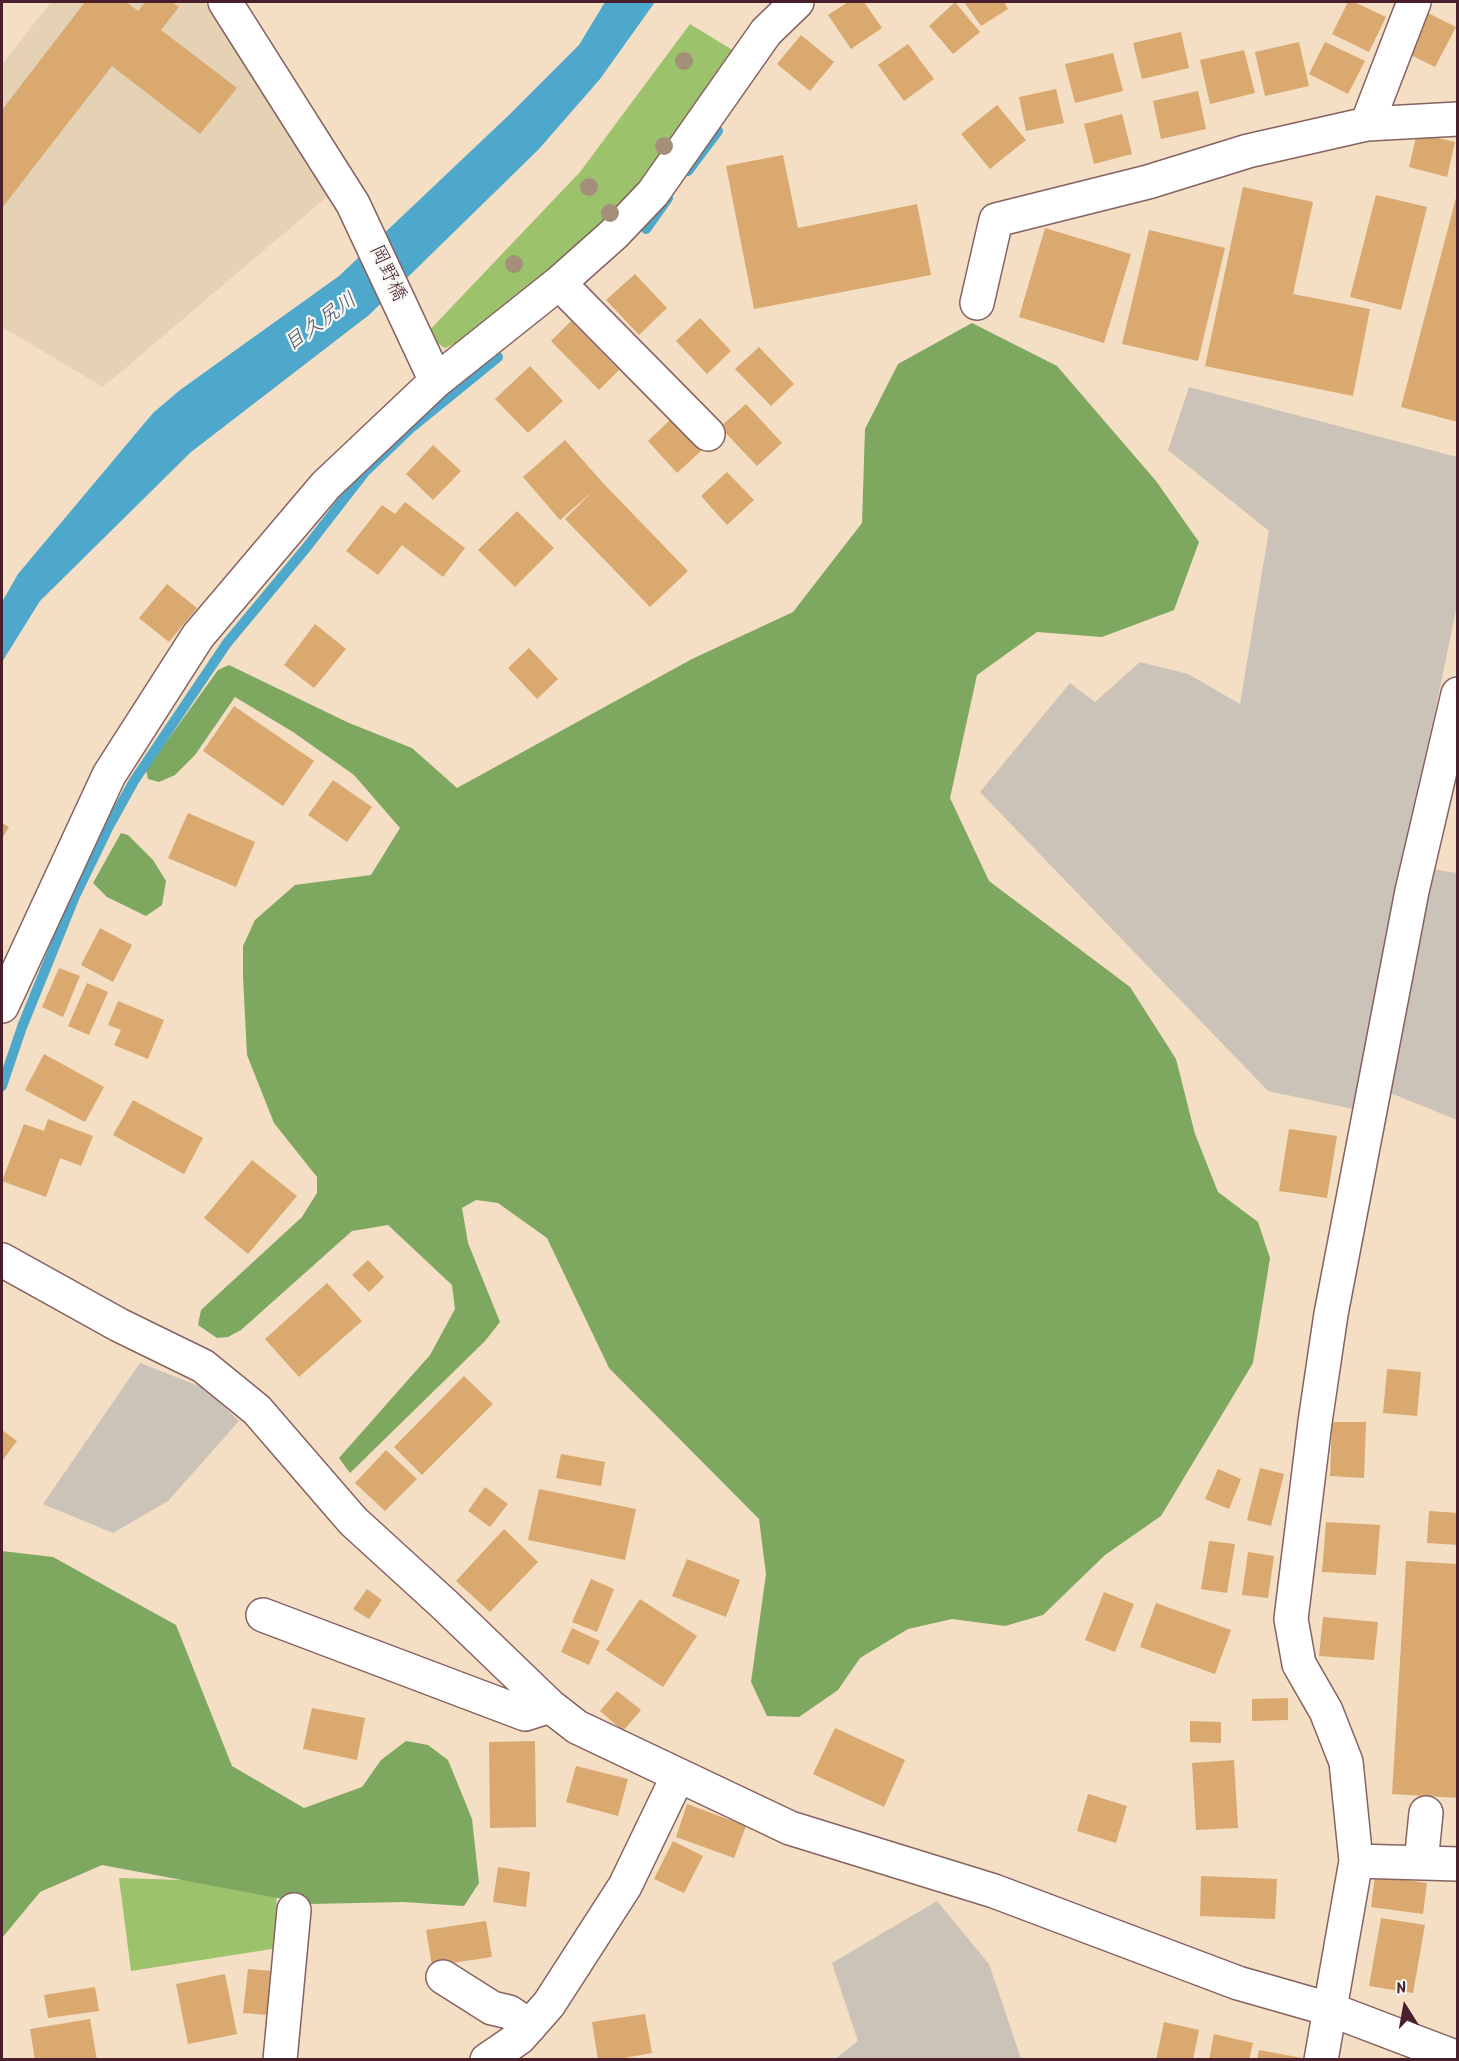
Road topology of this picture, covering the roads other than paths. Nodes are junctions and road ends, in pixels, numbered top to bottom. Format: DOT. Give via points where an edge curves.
graph roads {
  1 [pos="225,2"];
  2 [pos="798,2"];
  3 [pos="1414,2"];
  4 [pos="1458,119"];
  5 [pos="1367,124"];
  6 [pos="559,283"];
  7 [pos="977,303"];
  8 [pos="436,381"];
  9 [pos="708,434"];
  10 [pos="1458,694"];
  11 [pos="1451,743"];
  12 [pos="2,1006"];
  13 [pos="2,1260"];
  14 [pos="263,1615"];
  15 [pos="550,1706"];
  16 [pos="678,1776"];
  17 [pos="1426,1813"];
  18 [pos="1356,1861"];
  19 [pos="1421,1863"];
  20 [pos="1458,1864"];
  21 [pos="294,1910"];
  22 [pos="443,1977"];
  23 [pos="1329,2009"];
  24 [pos="530,2026"];
  25 [pos="1458,2058"];
  26 [pos="280,2060"];
  27 [pos="487,2060"];
  28 [pos="1321,2060"];
  1 -- 8 [label="street, 岡野橋" via="353,204"];
  2 -- 6 [label="street" via="766,32 653,193"];
  3 -- 5 [label="street"];
  4 -- 5 [label="street"];
  5 -- 7 [label="street" via="1248,151 1148,182 996,220"];
  6 -- 8 [label="street"];
  6 -- 9 [label="street"];
  8 -- 12 [label="street" via="326,485 198,636 109,774"];
  10 -- 11 [label="street"];
  11 -- 18 [label="street" via="1412,891 1331,1314 1291,1619 1299,1664 1326,1711 1346,1762"];
  13 -- 15 [label="street" via="203,1366 257,1410 352,1521"];
  14 -- 15 [label="street" via="525,1714"];
  15 -- 16 [label="street" via="577,1727"];
  16 -- 23 [label="street" via="790,1828 994,1891 1238,1983"];
  16 -- 24 [label="street" via="625,1886 549,2004"];
  17 -- 19 [label="street"];
  18 -- 19 [label="street"];
  18 -- 23 [label="street"];
  19 -- 20 [label="street"];
  21 -- 26 [label="street"];
  22 -- 24 [label="street"];
  23 -- 25 [label="street"];
  23 -- 28 [label="street"];
  24 -- 27 [label="street"];
}
